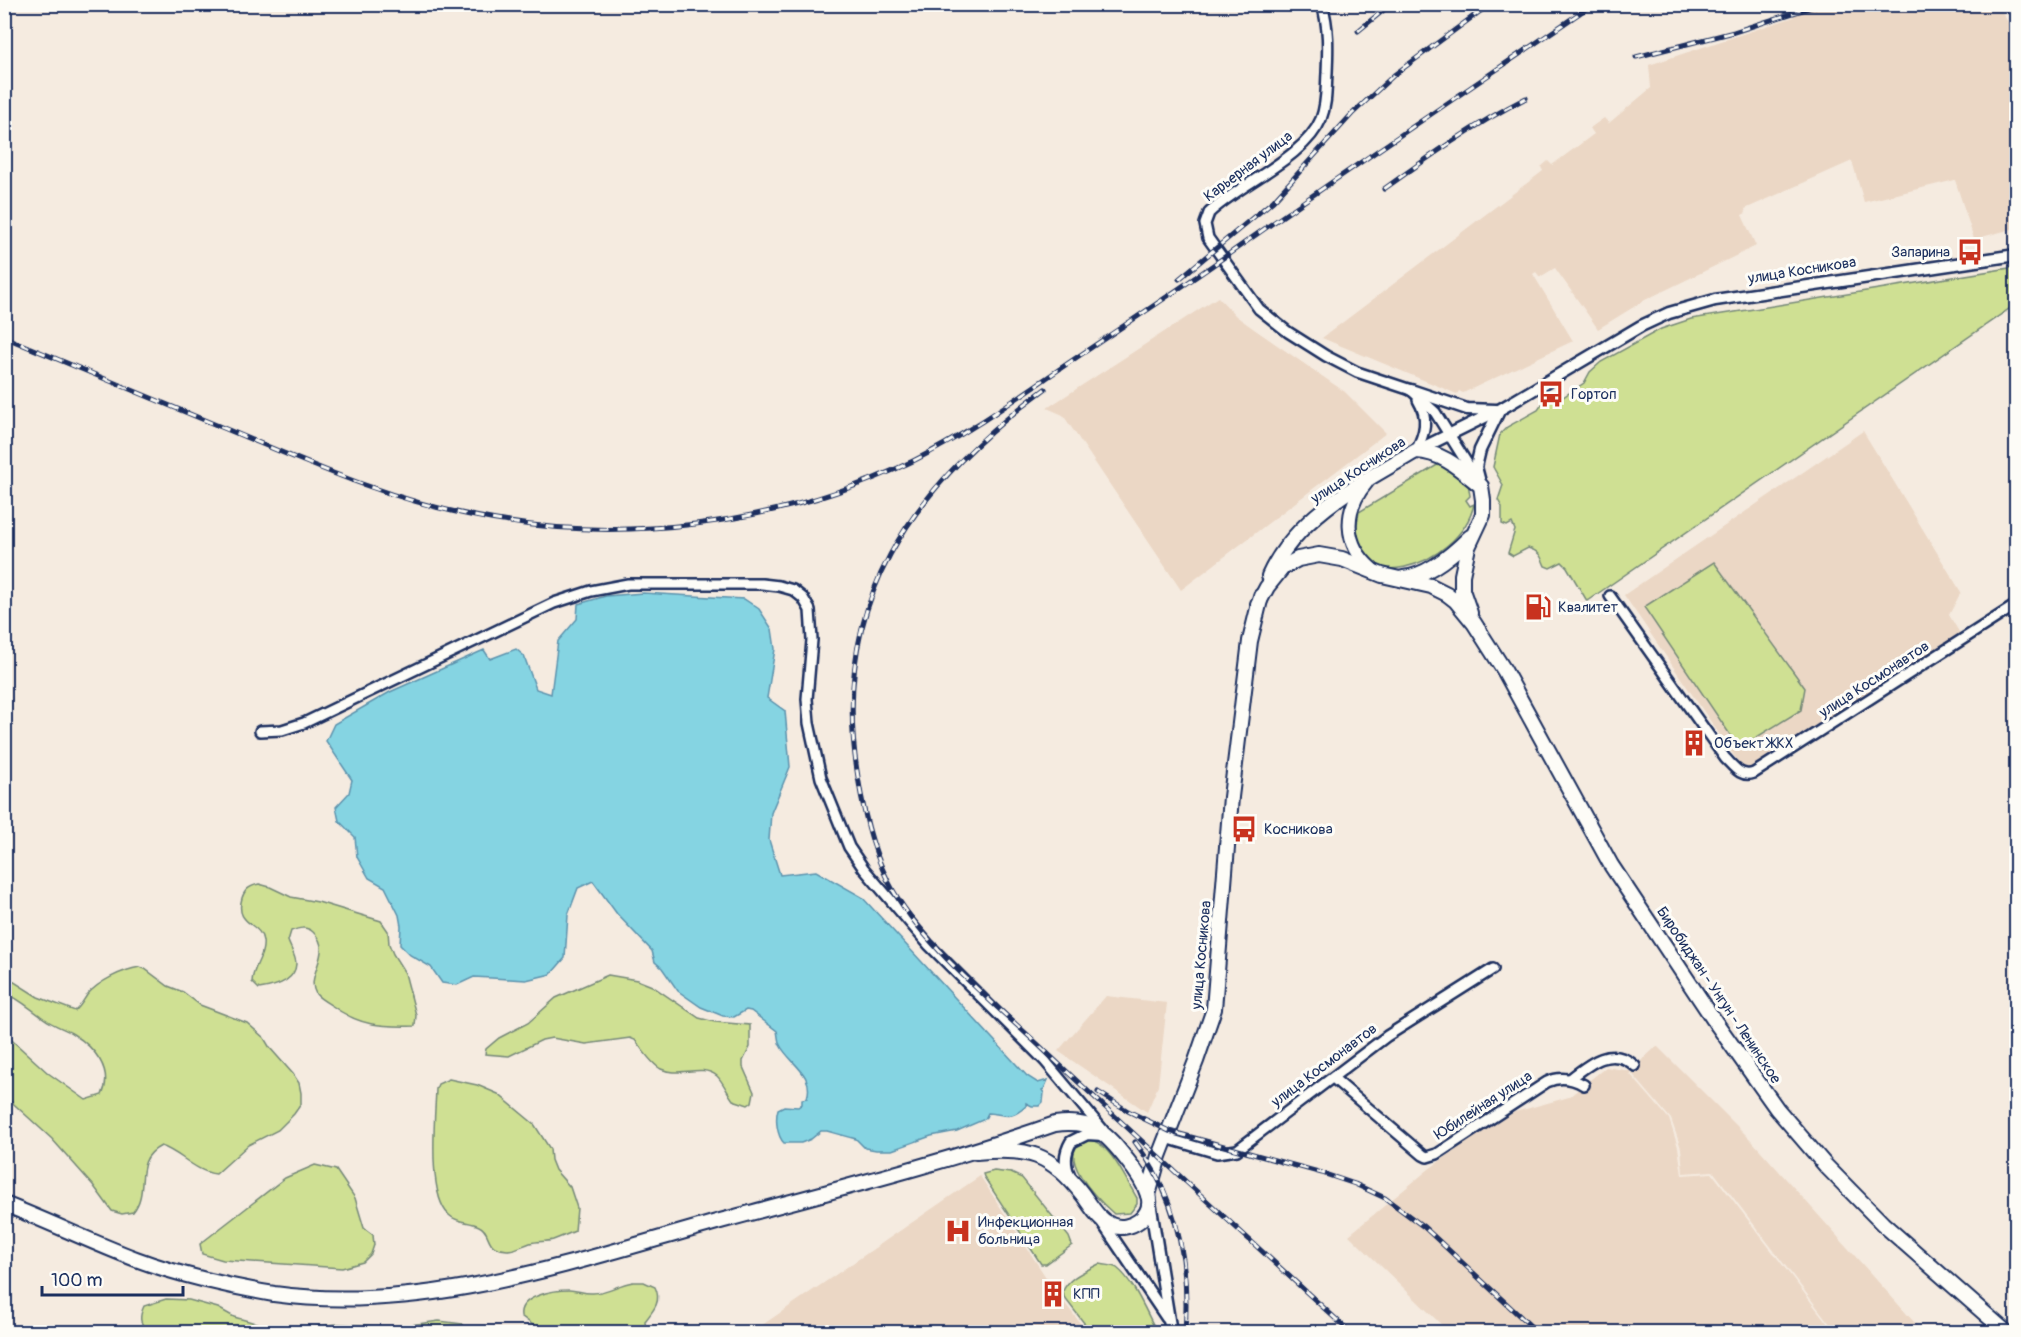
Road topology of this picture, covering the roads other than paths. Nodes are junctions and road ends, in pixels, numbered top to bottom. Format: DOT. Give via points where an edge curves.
graph roads {
  1 [pos="1322,4"];
  2 [pos="2011,4"];
  3 [pos="2016,13"];
  4 [pos="2016,255"];
  5 [pos="1411,390"];
  6 [pos="1499,410"];
  7 [pos="1448,436"];
  8 [pos="1416,451"];
  9 [pos="1368,481"];
  10 [pos="1481,486"];
  11 [pos="1474,533"];
  12 [pos="1375,572"];
  13 [pos="1398,579"];
  14 [pos="1610,596"];
  15 [pos="1258,604"];
  16 [pos="2016,605"];
  17 [pos="1474,623"];
  18 [pos="260,731"];
  19 [pos="1493,969"];
  20 [pos="1635,1066"];
  21 [pos="1334,1078"];
  22 [pos="1570,1079"];
  23 [pos="1584,1085"];
  24 [pos="1109,1137"];
  25 [pos="1166,1138"];
  26 [pos="976,1152"];
  27 [pos="1072,1182"];
  28 [pos="1149,1199"];
  29 [pos="4,1204"];
  30 [pos="1099,1216"];
  31 [pos="1171,1328"];
  32 [pos="2006,1332"];
  1 -- 5 [label="street, Карьерная улица" via="1328,45 1325,105 1317,127 1299,148 1215,207 1206,219 1206,231 1210,243 1250,300 1280,327 1349,368"];
  2 -- 3 [label="street"];
  4 -- 6 [label="street, улица Косникова" via="1697,304 1641,326"];
  5 -- 6 [label="street" via="1467,409"];
  5 -- 7 [label="street" via="1435,412"];
  5 -- 8 [label="street" via="1425,418 1424,434"];
  6 -- 7 [label="street, улица Косникова"];
  6 -- 10 [label="street" via="1480,450 1476,467"];
  7 -- 8 [label="street, улица Косникова"];
  7 -- 10 [label="street"];
  8 -- 9 [label="main road, улица Косникова"];
  8 -- 10 [label="main road" via="1442,457"];
  9 -- 12 [label="main road" via="1354,500 1350,528 1358,555"];
  9 -- 15 [label="main road, улица Косникова" via="1325,508 1295,536 1274,565"];
  10 -- 11 [label="main road" via="1482,515"];
  11 -- 13 [label="main road" via="1425,572"];
  11 -- 17 [label="main road" via="1461,582"];
  12 -- 13 [label="main road"];
  12 -- 15 [label="main road" via="1330,556 1298,559 1274,577"];
  13 -- 17 [label="main road" via="1447,594"];
  14 -- 16 [label="street, улица Космонавтов" via="1725,758 1746,776"];
  15 -- 25 [label="main road, улица Косникова" via="1231,797 1214,1009"];
  17 -- 32 [label="main road, Биробиджан - Унгун - Ленинское" via="1611,865 1777,1109 1883,1224"];
  18 -- 24 [label="street" via="304,723 573,595 628,584 762,584 793,590 810,610 812,640 807,699 813,750 849,847 929,945 1045,1062"];
  19 -- 21 [label="street, улица Космонавтов" via="1387,1036"];
  20 -- 22 [label="street, Юбилейная улица" via="1622,1057 1607,1056 1590,1062"];
  21 -- 22 [label="street, Юбилейная улица" via="1427,1157 1547,1082"];
  21 -- 25 [label="street, улица Космонавтов" via="1237,1150 1217,1153"];
  22 -- 23 [label="street"];
  24 -- 26 [label="main road" via="1085,1125 1055,1124"];
  24 -- 27 [label="street" via="1087,1134 1071,1142 1065,1164"];
  24 -- 28 [label="main road" via="1141,1178"];
  25 -- 28 [label="main road, улица Косникова"];
  26 -- 27 [label="main road" via="1011,1149 1031,1153 1048,1161"];
  26 -- 29 [label="main road" via="562,1265 456,1289 392,1298 328,1299 217,1282 137,1259"];
  27 -- 30 [label="main road"];
  28 -- 30 [label="main road" via="1142,1219 1131,1226 1116,1227"];
  28 -- 31 [label="street"];
  30 -- 31 [label="street"];
}
